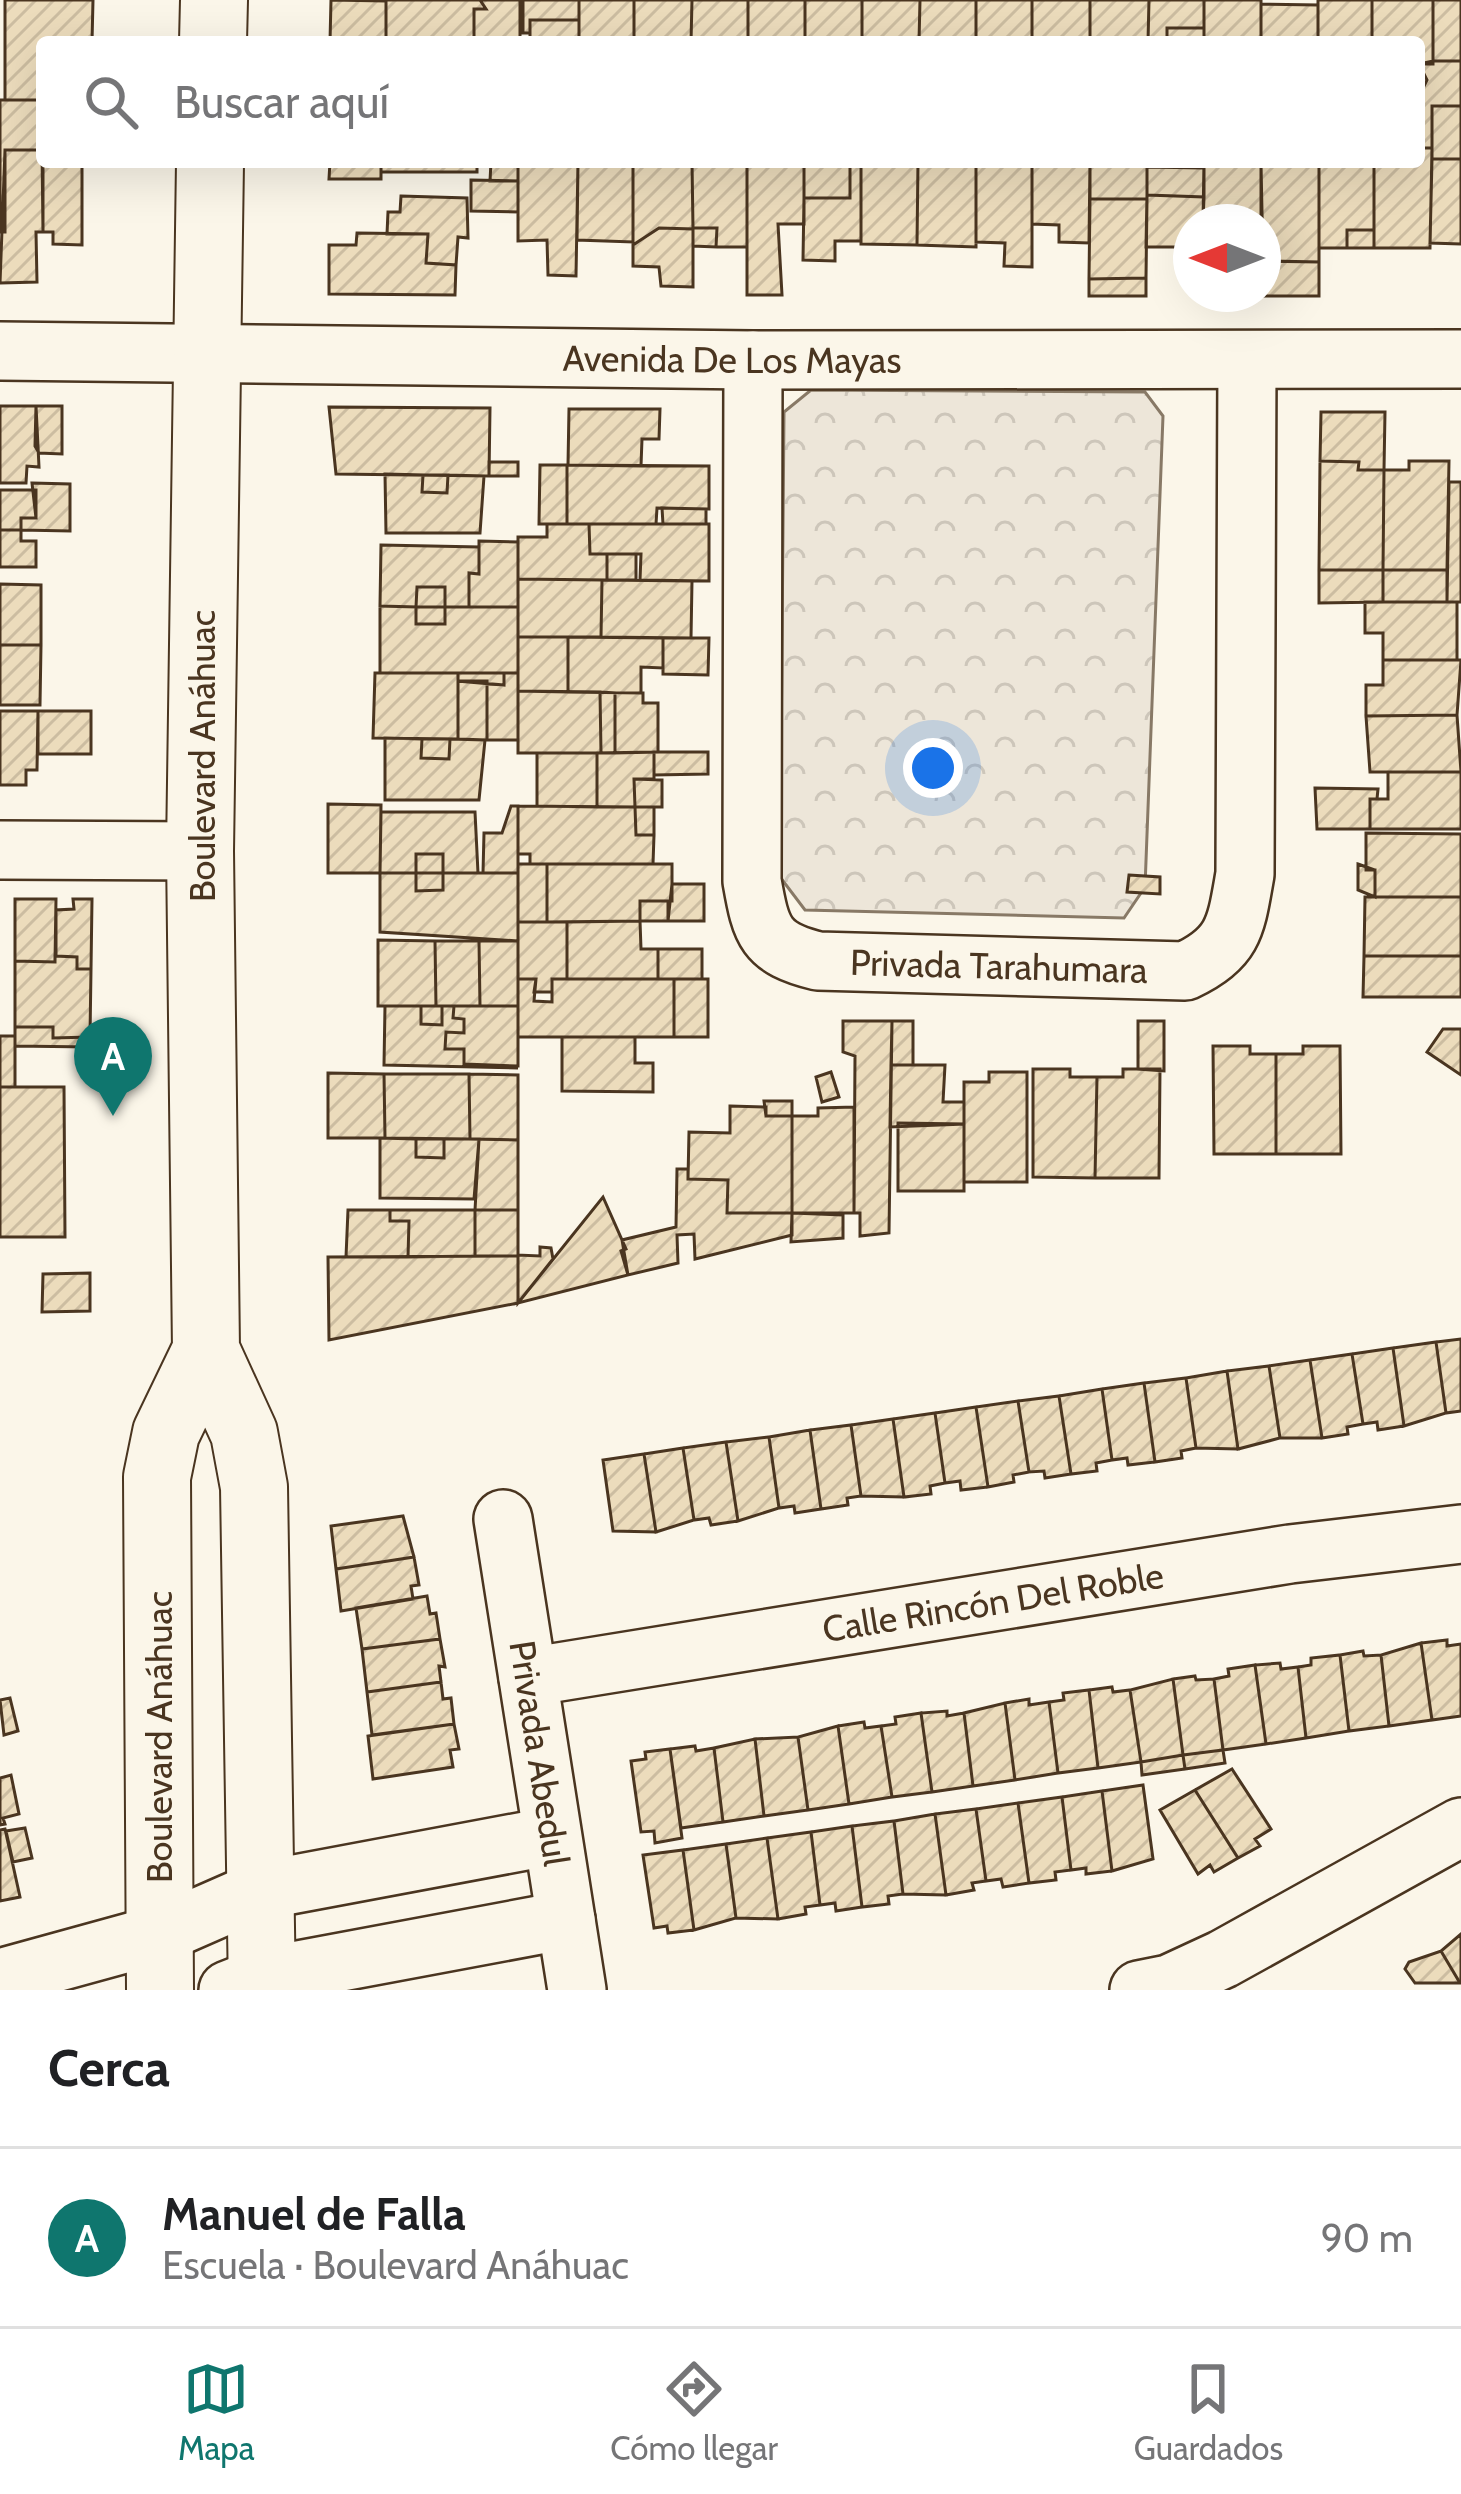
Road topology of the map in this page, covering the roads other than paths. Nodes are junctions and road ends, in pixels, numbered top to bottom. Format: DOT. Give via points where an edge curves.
graph roads {
  1 [pos="214,0"];
  2 [pos="213,36"];
  3 [pos="210,168"];
  4 [pos="0,351"];
  5 [pos="205,352"];
  6 [pos="1461,359"];
  7 [pos="753,360"];
  8 [pos="1247,362"];
  9 [pos="0,850"];
  10 [pos="200,851"];
  11 [pos="206,1350"];
  12 [pos="503,1519"];
  13 [pos="1461,1534"];
  14 [pos="528,1677"];
  15 [pos="1461,1827"];
  16 [pos="552,1836"];
  17 [pos="258,1891"];
  18 [pos="566,1920"];
  19 [pos="160,1962"];
  20 [pos="0,1978"];
  21 [pos="251,1986"];
  22 [pos="577,1990"];
  23 [pos="1139,1990"];
  1 -- 2 [label="street"];
  3 -- 5 [label="street, Boulevard Anáhuac"];
  4 -- 5 [label="street, Avenida De Los Mayas"];
  5 -- 7 [label="street, Avenida De Los Mayas"];
  5 -- 10 [label="street, Boulevard Anáhuac"];
  6 -- 8 [label="street, Avenida De Los Mayas"];
  7 -- 8 [label="street, Avenida De Los Mayas"];
  7 -- 8 [label="street, Privada Tarahumara" via="752,881 760,925 782,952 818,961 1185,970 1219,955 1237,921 1245,874"];
  9 -- 10 [label="street"];
  10 -- 11 [label="street, Boulevard Anáhuac"];
  11 -- 17 [label="street, Boulevard Anáhuac" via="244,1433 254,1487"];
  11 -- 19 [label="street, Boulevard Anáhuac" via="166,1433 157,1477"];
  12 -- 14 [label="street, Privada Abedul"];
  13 -- 14 [label="street, Calle Rincón Del Roble" via="1290,1554"];
  14 -- 16 [label="street, Privada Abedul"];
  15 -- 23 [label="street" via="1223,1959"];
  16 -- 17 [label="street"];
  16 -- 18 [label="street, Privada Abedul"];
  17 -- 19 [label="street"];
  17 -- 21 [label="street, Boulevard Anáhuac"];
  18 -- 21 [label="street"];
  18 -- 22 [label="street, Privada Abedul"];
  19 -- 20 [label="street"];
}
